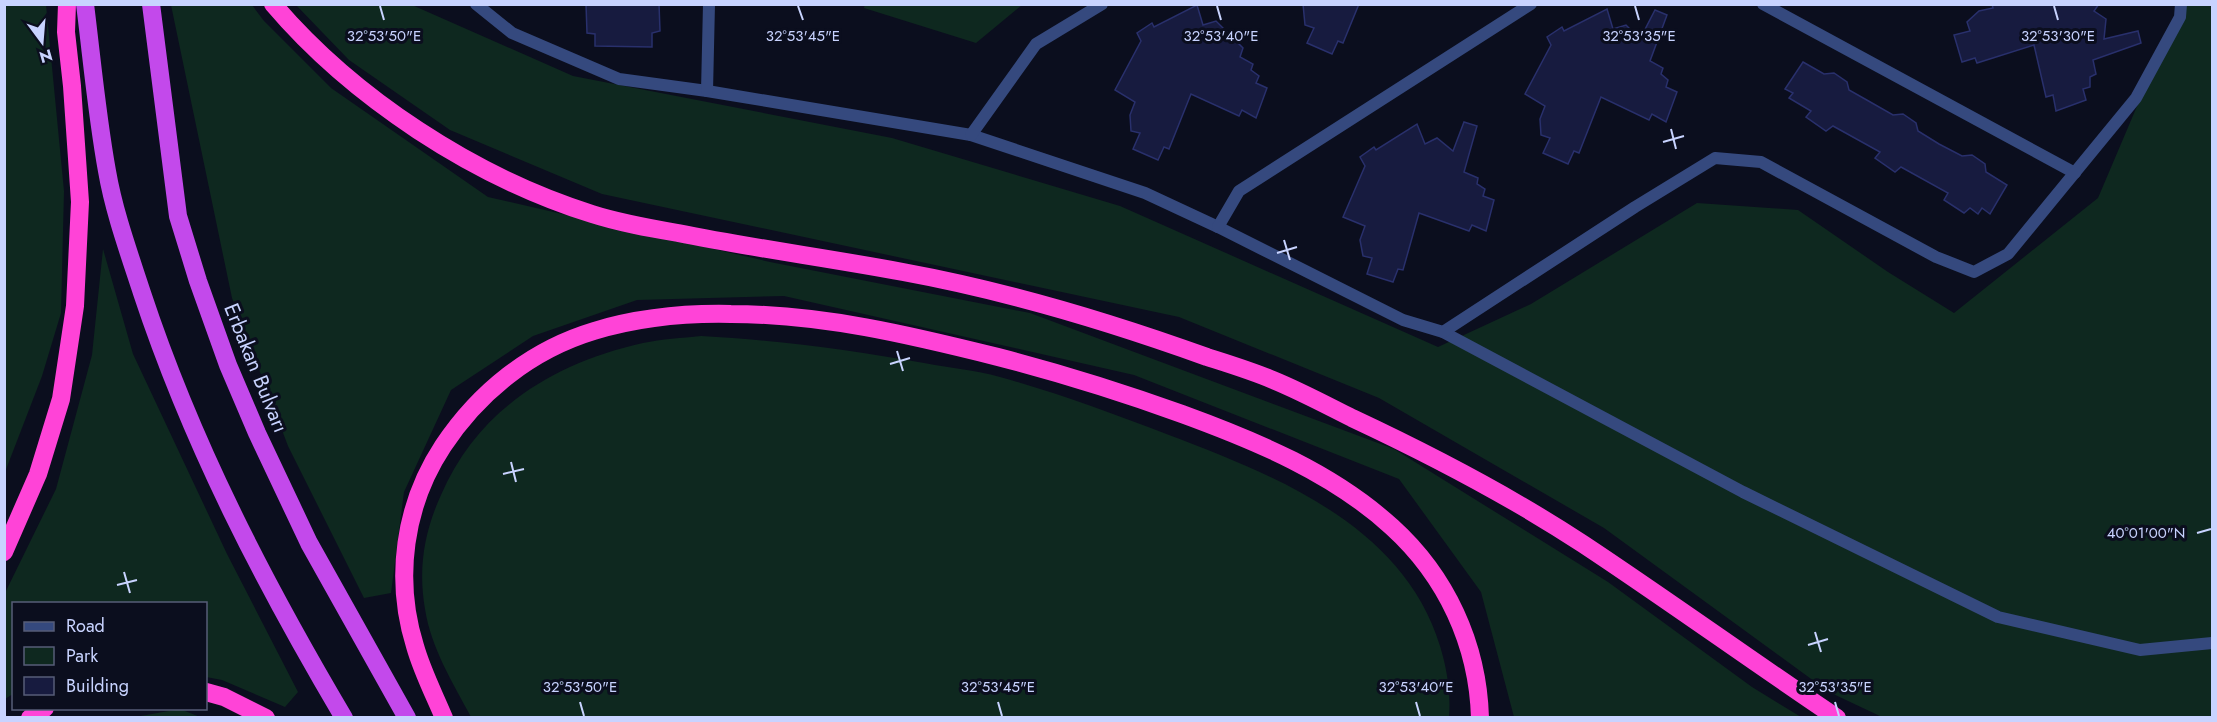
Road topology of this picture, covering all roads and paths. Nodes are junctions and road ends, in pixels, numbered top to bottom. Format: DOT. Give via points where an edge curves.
graph roads {
  1 [pos="67,4"];
  2 [pos="85,4"];
  3 [pos="151,4"];
  4 [pos="273,4"];
  5 [pos="476,4"];
  6 [pos="709,4"];
  7 [pos="1102,4"];
  8 [pos="1531,4"];
  9 [pos="1763,4"];
  10 [pos="2181,4"];
  11 [pos="707,91"];
  12 [pos="971,135"];
  13 [pos="2075,173"];
  14 [pos="1218,227"];
  15 [pos="1443,332"];
  16 [pos="4,552"];
  17 [pos="2212,643"];
  18 [pos="207,692"];
  19 [pos="266,717"];
  20 [pos="344,717"];
  21 [pos="407,717"];
  22 [pos="444,717"];
  23 [pos="1480,717"];
  24 [pos="1837,717"];
  1 -- 16 [label="highway" via="80,202 75,306 61,399 39,474"];
  2 -- 20 [label="highway" via="107,171 162,351 189,422 273,594"];
  3 -- 21 [label="highway, Erbakan Bulvarı" via="178,216 228,365 309,543"];
  4 -- 24 [label="highway" via="326,59 422,132 509,182 591,214 993,290 1136,331 1273,379 1453,468 1561,531"];
  5 -- 11 [label="street" via="512,33 619,79"];
  6 -- 11 [label="street"];
  7 -- 12 [label="street" via="1036,44"];
  8 -- 14 [label="street" via="1239,191"];
  9 -- 13 [label="street"];
  10 -- 13 [label="street" via="2180,17 2136,98"];
  11 -- 12 [label="street"];
  12 -- 14 [label="street" via="1145,193"];
  13 -- 15 [label="street" via="2008,254 1974,272 1936,257 1761,162 1715,158"];
  14 -- 15 [label="street" via="1403,321"];
  15 -- 17 [label="street" via="1743,492 1998,616 2140,650"];
  18 -- 19 [label="highway"];
  22 -- 23 [label="highway" via="415,646 404,566 407,538 422,486 453,432 497,385 539,353 625,324 731,314 850,324 948,344 1077,378 1232,433 1283,456 1367,506 1422,558 1458,617 1472,655"];
}
